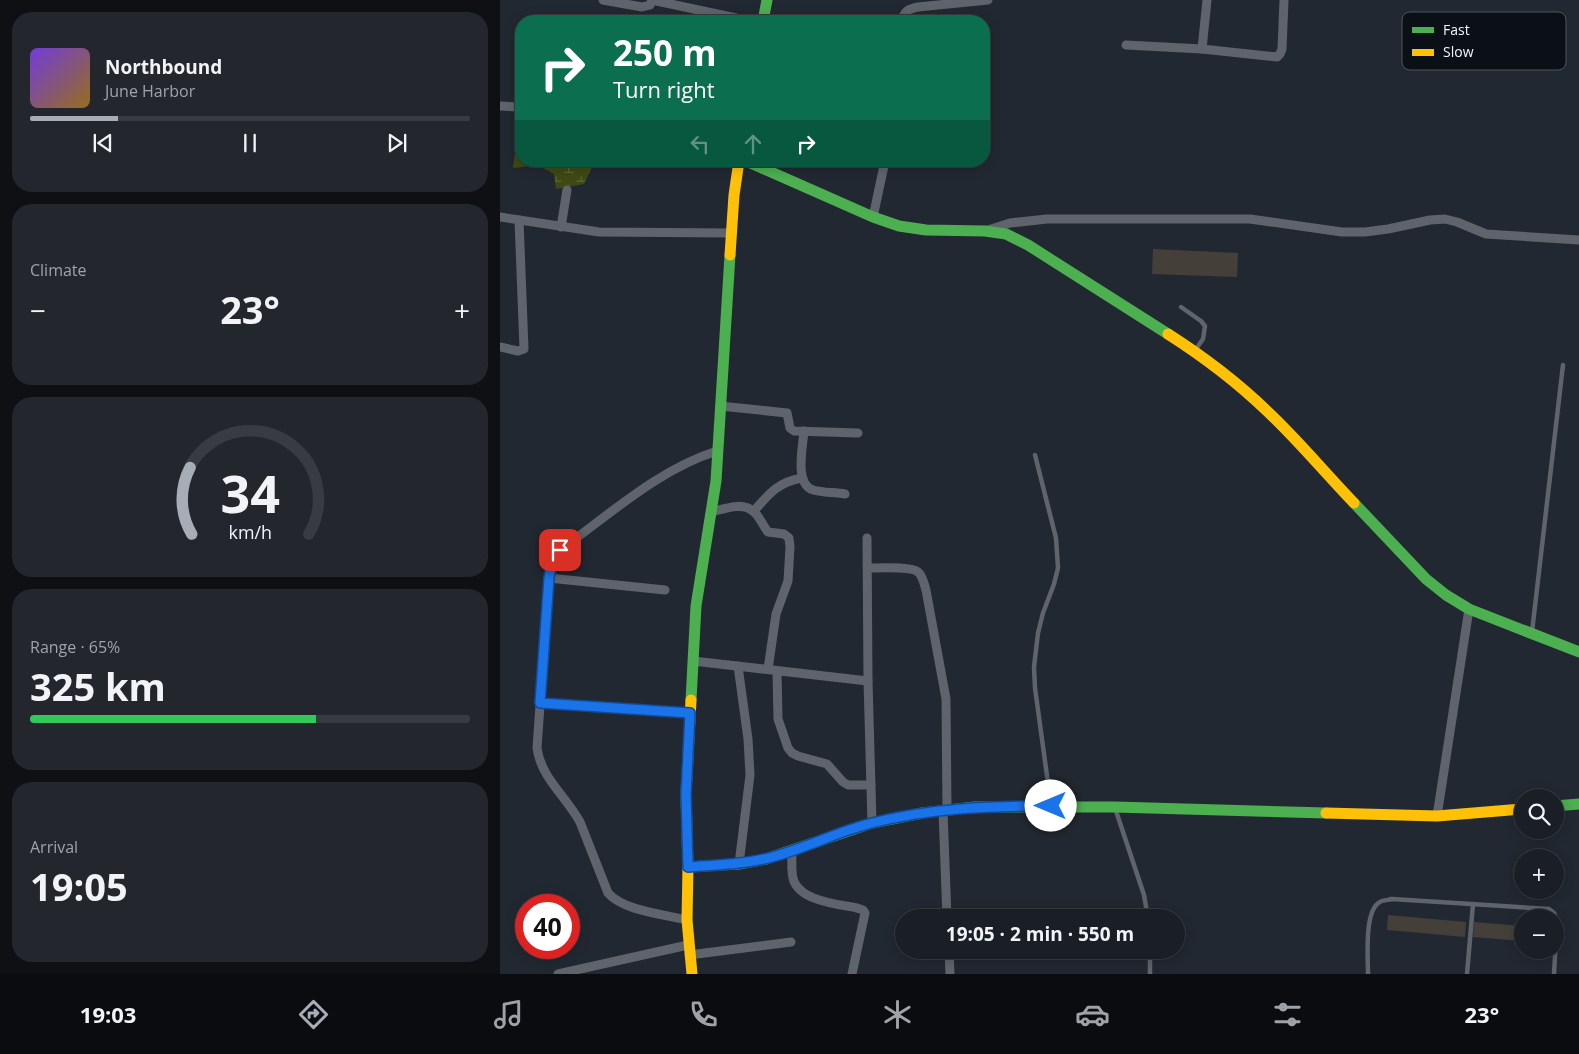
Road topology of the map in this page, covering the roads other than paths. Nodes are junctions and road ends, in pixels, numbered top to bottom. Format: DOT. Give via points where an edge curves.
graph roads {
  1 [pos="603,0"];
  2 [pos="652,0"];
  3 [pos="767,0"];
  4 [pos="988,0"];
  5 [pos="1207,0"];
  6 [pos="1284,0"];
  7 [pos="927,3"];
  8 [pos="722,15"];
  9 [pos="764,15"];
  10 [pos="903,15"];
  11 [pos="1126,45"];
  12 [pos="1202,50"];
  13 [pos="500,106"];
  14 [pos="515,107"];
  15 [pos="739,167"];
  16 [pos="760,167"];
  17 [pos="884,167"];
  18 [pos="568,190"];
  19 [pos="500,217"];
  20 [pos="873,217"];
  21 [pos="519,220"];
  22 [pos="561,227"];
  23 [pos="985,231"];
  24 [pos="731,233"];
  25 [pos="1579,240"];
  26 [pos="1181,307"];
  27 [pos="500,347"];
  28 [pos="1195,351"];
  29 [pos="1563,366"];
  30 [pos="720,406"];
  31 [pos="804,431"];
  32 [pos="858,433"];
  33 [pos="717,451"];
  34 [pos="1035,455"];
  35 [pos="802,478"];
  36 [pos="845,494"];
  37 [pos="754,511"];
  38 [pos="711,512"];
  39 [pos="867,538"];
  40 [pos="868,568"];
  41 [pos="549,578"];
  42 [pos="665,590"];
  43 [pos="1469,609"];
  44 [pos="1532,633"];
  45 [pos="1579,652"];
  46 [pos="693,661"];
  47 [pos="738,666"];
  48 [pos="773,670"];
  49 [pos="868,681"];
  50 [pos="540,703"];
  51 [pos="690,713"];
  52 [pos="870,784"];
  53 [pos="1579,804"];
  54 [pos="1564,805"];
  55 [pos="1051,806"];
  56 [pos="1115,806"];
  57 [pos="945,810"];
  58 [pos="1514,810"];
  59 [pos="1437,816"];
  60 [pos="872,823"];
  61 [pos="792,850"];
  62 [pos="739,864"];
  63 [pos="688,867"];
  64 [pos="1472,904"];
  65 [pos="947,909"];
  66 [pos="1146,909"];
  67 [pos="687,920"];
  68 [pos="791,942"];
  69 [pos="689,950"];
  70 [pos="949,959"];
  71 [pos="1150,959"];
  72 [pos="558,974"];
  73 [pos="692,974"];
  74 [pos="852,974"];
  75 [pos="950,974"];
  76 [pos="1150,974"];
  77 [pos="1368,974"];
  78 [pos="1467,974"];
  79 [pos="1554,974"];
  1 -- 2 [label="street" via="642,7 650,5"];
  2 -- 8 [label="street"];
  3 -- 9 [label="street"];
  4 -- 7 [label="street"];
  5 -- 12 [label="street"];
  6 -- 12 [label="street" via="1282,49 1277,57"];
  7 -- 10 [label="street"];
  11 -- 12 [label="street"];
  13 -- 14 [label="street"];
  15 -- 24 [label="street"];
  16 -- 20 [label="street"];
  17 -- 20 [label="street"];
  18 -- 22 [label="street"];
  19 -- 21 [label="street"];
  20 -- 23 [label="street" via="899,226 926,230"];
  21 -- 22 [label="street"];
  21 -- 27 [label="street" via="524,348 518,351"];
  22 -- 24 [label="street" via="600,232"];
  23 -- 25 [label="street" via="1027,221 1099,218 1250,219 1342,232 1365,232 1445,219 1486,234"];
  23 -- 28 [label="street" via="1006,234 1028,246"];
  24 -- 30 [label="street"];
  26 -- 28 [label="lane" via="1205,326 1203,338"];
  28 -- 43 [label="street" via="1268,412 1426,579"];
  29 -- 44 [label="lane"];
  30 -- 31 [label="street" via="787,413 790,428"];
  30 -- 33 [label="street"];
  31 -- 32 [label="street"];
  31 -- 35 [label="street"];
  33 -- 38 [label="street"];
  33 -- 41 [label="street" via="669,472 560,550"];
  34 -- 55 [label="lane" via="1058,553 1058,568 1041,620 1034,667"];
  35 -- 36 [label="street" via="812,490"];
  35 -- 37 [label="street" via="776,488"];
  37 -- 38 [label="street" via="738,506"];
  37 -- 48 [label="street" via="768,532 789,538 788,581 776,614"];
  38 -- 46 [label="street" via="696,606"];
  39 -- 40 [label="street"];
  40 -- 49 [label="street"];
  40 -- 57 [label="street" via="912,569 920,573 924,585 946,699"];
  41 -- 42 [label="street"];
  41 -- 50 [label="street"];
  43 -- 44 [label="street"];
  43 -- 59 [label="street"];
  44 -- 45 [label="street"];
  46 -- 47 [label="street"];
  46 -- 51 [label="street"];
  47 -- 48 [label="street"];
  47 -- 62 [label="street" via="750,774"];
  48 -- 49 [label="street"];
  48 -- 52 [label="street" via="778,720 792,753 827,764 848,785"];
  49 -- 52 [label="street"];
  50 -- 51 [label="street"];
  50 -- 67 [label="street" via="539,762 580,822 608,893 626,905"];
  51 -- 63 [label="street" via="686,794"];
  52 -- 60 [label="street"];
  53 -- 54 [label="street"];
  55 -- 56 [label="street"];
  55 -- 57 [label="street"];
  56 -- 59 [label="street"];
  56 -- 66 [label="lane"];
  57 -- 60 [label="street"];
  57 -- 65 [label="street"];
  58 -- 59 [label="street"];
  60 -- 61 [label="street"];
  61 -- 62 [label="street"];
  61 -- 74 [label="street" via="792,877 803,894 858,908 865,913"];
  62 -- 63 [label="street"];
  63 -- 67 [label="street"];
  64 -- 77 [label="lane" via="1392,899 1380,902 1372,909"];
  64 -- 78 [label="lane"];
  64 -- 79 [label="lane" via="1539,908 1554,912 1557,922"];
  67 -- 69 [label="street"];
  68 -- 69 [label="street"];
  69 -- 72 [label="street"];
  69 -- 73 [label="street"];
  70 -- 75 [label="street"];
  71 -- 76 [label="lane"];
}
